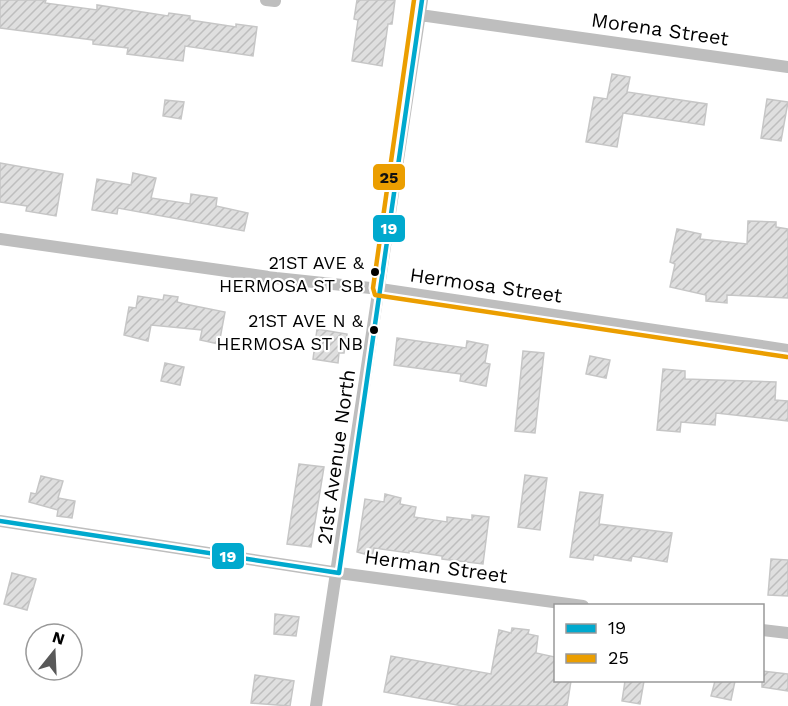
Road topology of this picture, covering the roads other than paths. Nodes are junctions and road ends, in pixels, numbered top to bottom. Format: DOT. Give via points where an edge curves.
graph roads {
  1 [pos="422,0"];
  2 [pos="420,15"];
  3 [pos="788,67"];
  4 [pos="0,239"];
  5 [pos="380,289"];
  6 [pos="788,350"];
  7 [pos="0,520"];
  8 [pos="339,573"];
  9 [pos="568,604"];
  10 [pos="764,630"];
  11 [pos="788,633"];
  12 [pos="316,706"];
  1 -- 2 [label="street, 21st Avenue North"];
  2 -- 3 [label="street, Morena Street"];
  2 -- 5 [label="street, 21st Avenue North"];
  4 -- 5 [label="street, Hermosa Street"];
  5 -- 6 [label="street, Hermosa Street"];
  5 -- 8 [label="street, 21st Avenue North"];
  7 -- 8 [label="street, Herman Street"];
  8 -- 9 [label="street, Herman Street"];
  8 -- 12 [label="street, 21st Avenue North"];
  10 -- 11 [label="street"];
}
